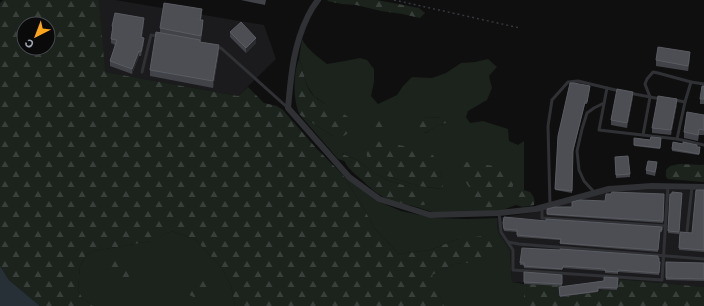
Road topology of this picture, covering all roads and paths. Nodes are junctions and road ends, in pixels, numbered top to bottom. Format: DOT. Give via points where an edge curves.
graph roads {
  1 [pos="318,0"];
  2 [pos="394,0"];
  3 [pos="520,28"];
  4 [pos="159,36"];
  5 [pos="213,47"];
  6 [pos="142,72"];
  7 [pos="691,82"];
  8 [pos="704,84"];
  9 [pos="607,88"];
  10 [pos="650,97"];
  11 [pos="664,99"];
  12 [pos="671,100"];
  13 [pos="685,102"];
  14 [pos="604,103"];
  15 [pos="288,108"];
  16 [pos="643,135"];
  17 [pos="677,140"];
  18 [pos="704,145"];
  19 [pos="668,186"];
  20 [pos="692,187"];
  21 [pos="704,188"];
  22 [pos="595,193"];
  23 [pos="550,205"];
  24 [pos="542,207"];
  25 [pos="499,213"];
  26 [pos="666,226"];
  27 [pos="687,231"];
  28 [pos="508,242"];
  29 [pos="664,256"];
  30 [pos="704,258"];
  1 -- 15 [label="street" via="304,25 293,58"];
  2 -- 3 [label="path"];
  4 -- 6 [label="lane" via="151,35"];
  5 -- 15 [label="lane" via="221,48"];
  7 -- 8 [label="lane"];
  7 -- 10 [label="lane" via="652,72 645,84"];
  7 -- 13 [label="lane"];
  9 -- 10 [label="lane"];
  9 -- 14 [label="lane"];
  9 -- 23 [label="lane" via="568,82 552,100 548,126"];
  10 -- 11 [label="lane"];
  10 -- 16 [label="lane"];
  12 -- 13 [label="lane"];
  13 -- 17 [label="lane"];
  14 -- 16 [label="lane" via="599,130"];
  14 -- 22 [label="lane" via="587,113 577,150 579,170 584,182"];
  15 -- 25 [label="street" via="349,177 379,199 430,215"];
  16 -- 17 [label="lane"];
  17 -- 18 [label="lane"];
  19 -- 20 [label="street"];
  19 -- 22 [label="street" via="609,189"];
  19 -- 26 [label="lane"];
  20 -- 21 [label="street"];
  20 -- 27 [label="lane"];
  22 -- 23 [label="street"];
  23 -- 24 [label="street"];
  24 -- 25 [label="street"];
  24 -- 26 [label="lane" via="542,218"];
  25 -- 28 [label="lane" via="501,232"];
  26 -- 29 [label="lane"];
  28 -- 29 [label="lane"];
  28 -- 29 [label="lane" via="513,250 513,270 522,271 662,280"];
  29 -- 30 [label="lane"];
}
